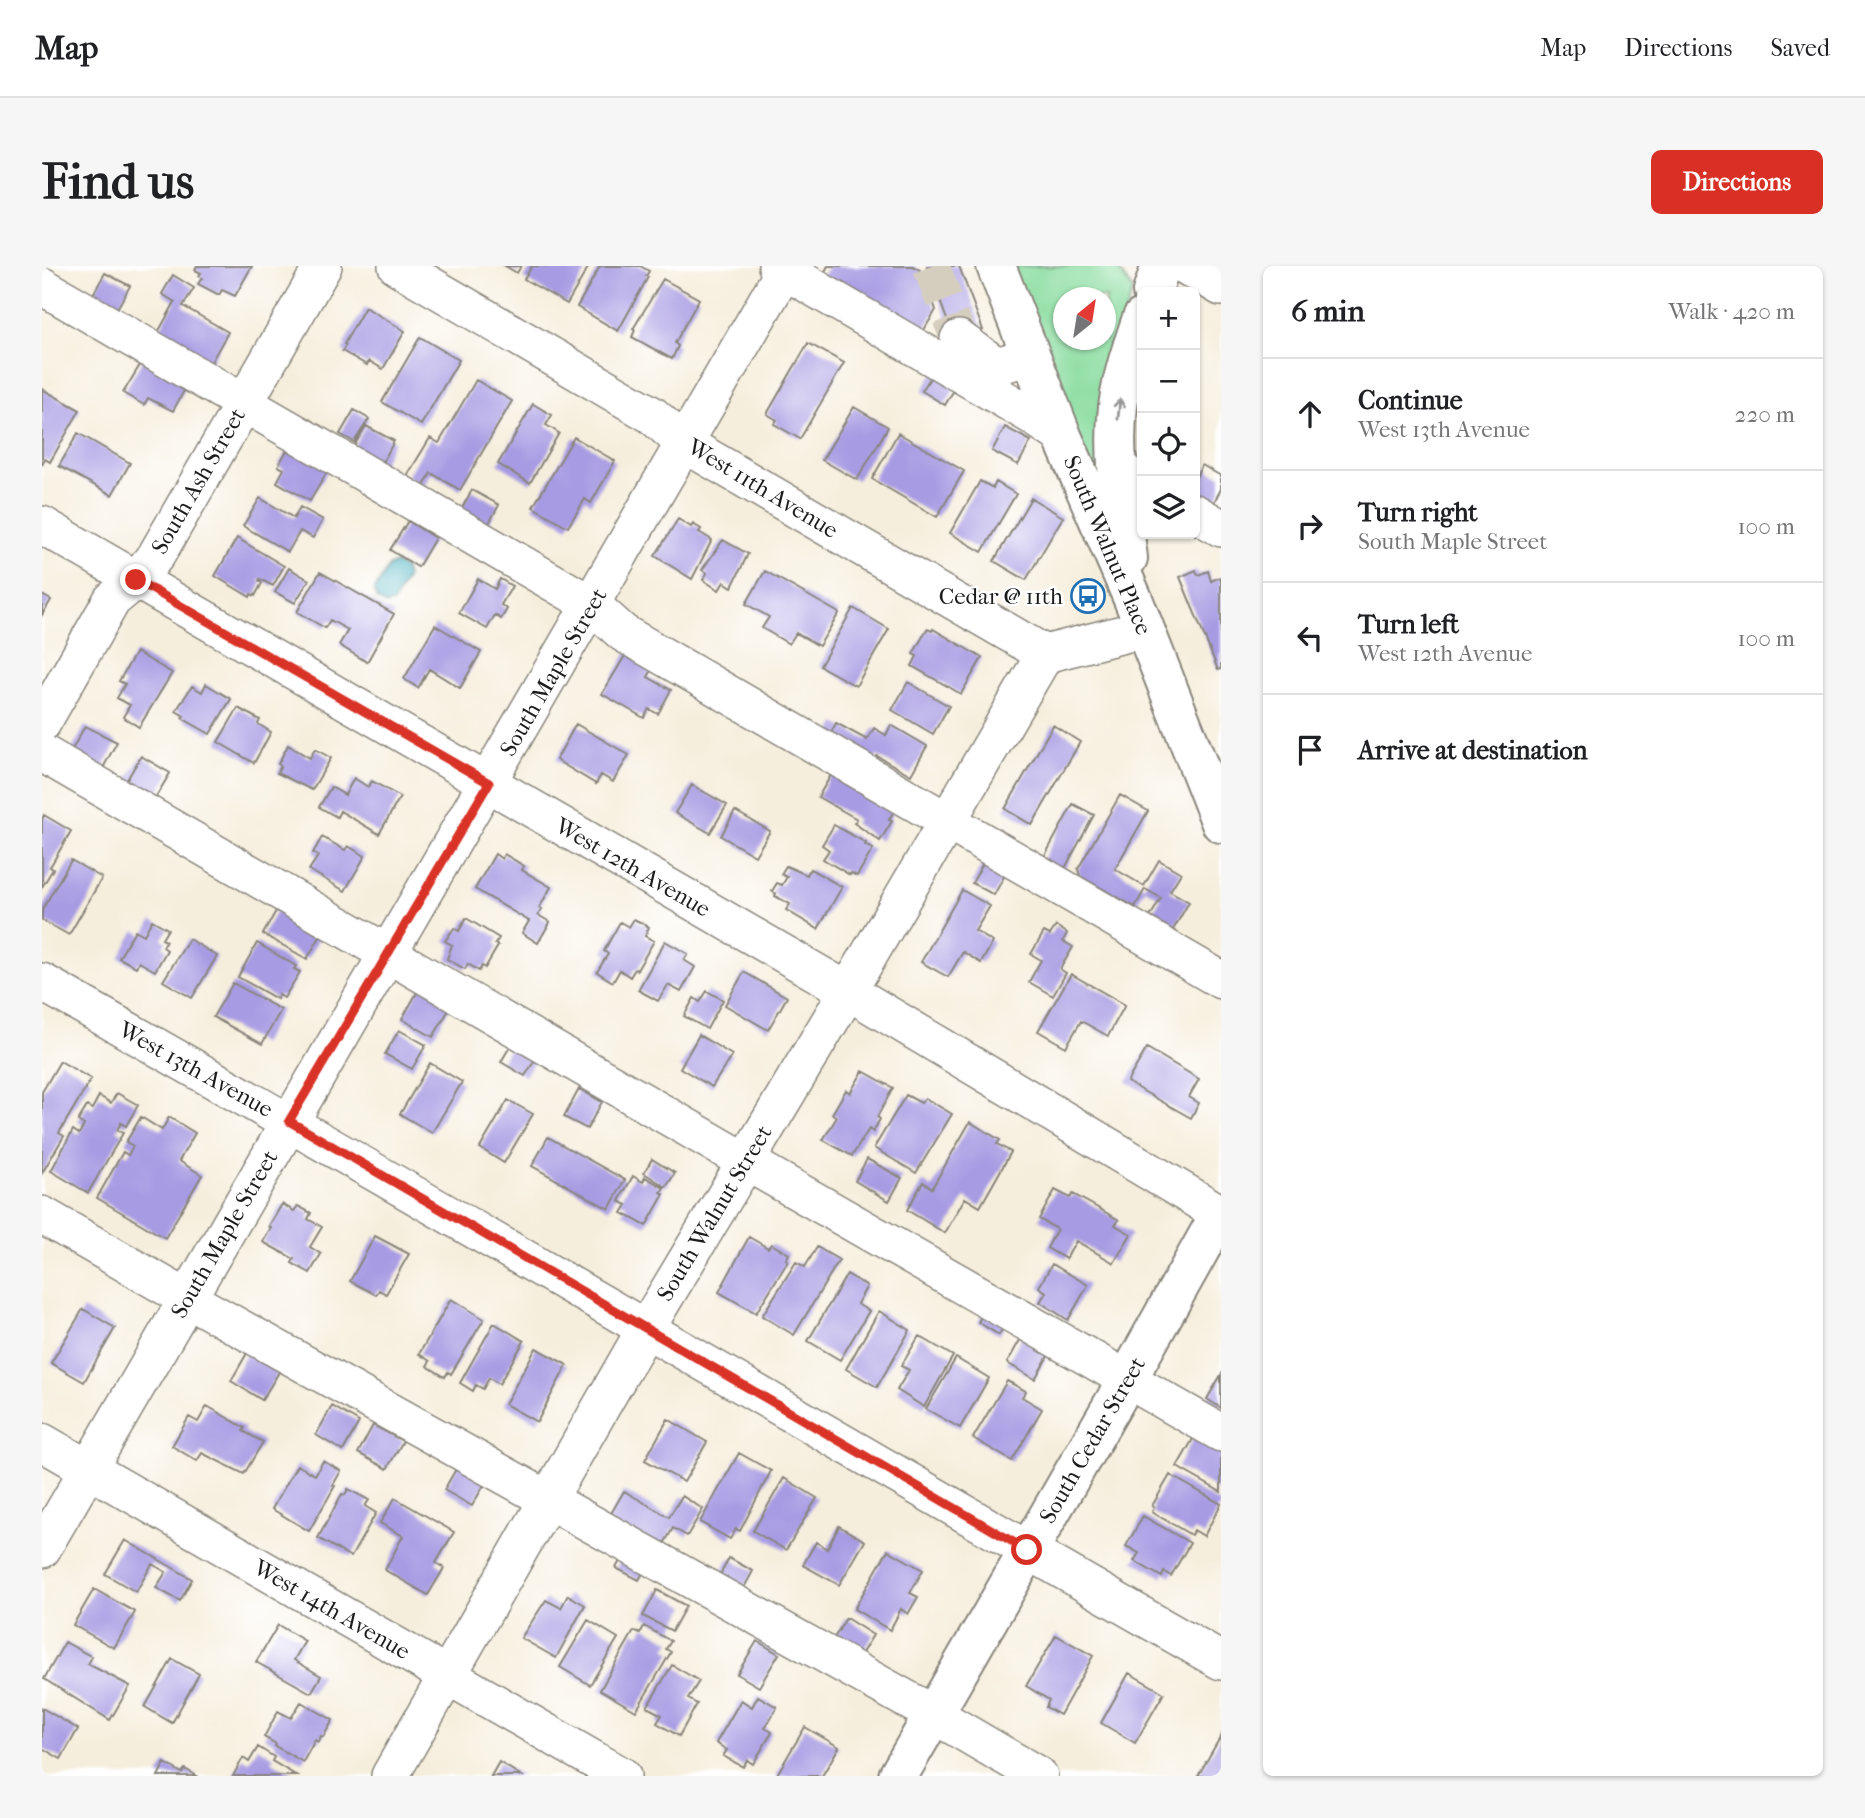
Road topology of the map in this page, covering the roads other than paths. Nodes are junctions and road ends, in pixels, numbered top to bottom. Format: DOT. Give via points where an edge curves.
graph roads {
  1 [pos="323,266"];
  2 [pos="397,266"];
  3 [pos="996,266"];
  4 [pos="1161,266"];
  5 [pos="1186,266"];
  6 [pos="783,267"];
  7 [pos="42,286"];
  8 [pos="1221,286"];
  9 [pos="1154,287"];
  10 [pos="1137,332"];
  11 [pos="971,342"];
  12 [pos="1030,356"];
  13 [pos="244,402"];
  14 [pos="1062,436"];
  15 [pos="685,444"];
  16 [pos="1130,475"];
  17 [pos="1200,516"];
  18 [pos="42,525"];
  19 [pos="1221,528"];
  20 [pos="136,580"];
  21 [pos="592,605"];
  22 [pos="1138,614"];
  23 [pos="1045,654"];
  24 [pos="42,723"];
  25 [pos="42,753"];
  26 [pos="489,783"];
  27 [pos="946,821"];
  28 [pos="1221,823"];
  29 [pos="389,953"];
  30 [pos="1221,980"];
  31 [pos="42,982"];
  32 [pos="848,991"];
  33 [pos="289,1121"];
  34 [pos="745,1161"];
  35 [pos="1221,1214"];
  36 [pos="42,1215"];
  37 [pos="186,1298"];
  38 [pos="645,1330"];
  39 [pos="1127,1380"];
  40 [pos="1221,1433"];
  41 [pos="42,1442"];
  42 [pos="88,1468"];
  43 [pos="547,1501"];
  44 [pos="42,1549"];
  45 [pos="1027,1550"];
  46 [pos="1221,1661"];
  47 [pos="447,1675"];
  48 [pos="933,1714"];
  49 [pos="390,1776"];
  50 [pos="622,1776"];
  51 [pos="898,1776"];
  52 [pos="1039,1776"];
  1 -- 13 [label="street, South Ash Street"];
  2 -- 15 [label="street, West 11th Avenue" via="652,415"];
  3 -- 12 [label="main road, South Walnut Place"];
  4 -- 9 [label="main road"];
  5 -- 8 [label="street"];
  6 -- 14 [label="street"];
  6 -- 15 [label="street, South Maple Street"];
  7 -- 13 [label="street"];
  16 -- 10 [label="main road, one-way" via="1118,408"];
  11 -- 12 [label="street" via="997,366"];
  12 -- 14 [label="main road, South Walnut Place"];
  13 -- 20 [label="street, South Ash Street" via="157,554"];
  13 -- 21 [label="street"];
  14 -- 22 [label="main road, South Walnut Place"];
  15 -- 21 [label="street, South Maple Street"];
  15 -- 23 [label="street, West 11th Avenue"];
  16 -- 22 [label="main road"];
  17 -- 19 [label="street"];
  18 -- 20 [label="street, West 12th Avenue"];
  20 -- 24 [label="street, South Ash Street" via="112,600"];
  20 -- 26 [label="street, West 12th Avenue"];
  21 -- 26 [label="street, South Maple Street"];
  21 -- 27 [label="street" via="623,633"];
  22 -- 23 [label="street"];
  22 -- 28 [label="main road, South Walnut Place"];
  23 -- 27 [label="street, South Walnut Street"];
  25 -- 29 [label="street"];
  26 -- 29 [label="street, South Maple Street"];
  26 -- 32 [label="street, West 12th Avenue"];
  27 -- 30 [label="street"];
  27 -- 32 [label="street, South Walnut Street"];
  29 -- 33 [label="street, South Maple Street"];
  29 -- 34 [label="street"];
  31 -- 33 [label="street, West 13th Avenue"];
  32 -- 34 [label="street, South Walnut Street"];
  32 -- 35 [label="street, West 12th Avenue"];
  33 -- 37 [label="street, South Maple Street"];
  33 -- 38 [label="street, West 13th Avenue"];
  34 -- 38 [label="street, South Walnut Street"];
  34 -- 39 [label="street"];
  35 -- 39 [label="main road, South Cedar Street"];
  36 -- 37 [label="street"];
  37 -- 42 [label="street, South Maple Street"];
  37 -- 43 [label="street"];
  38 -- 43 [label="street, South Walnut Street"];
  38 -- 45 [label="street, West 13th Avenue"];
  39 -- 40 [label="street"];
  39 -- 45 [label="main road, South Cedar Street"];
  41 -- 42 [label="street, West 14th Avenue"];
  42 -- 44 [label="street, South Maple Street"];
  42 -- 47 [label="street, West 14th Avenue"];
  43 -- 47 [label="street, South Walnut Street"];
  43 -- 48 [label="street"];
  45 -- 46 [label="street, West 13th Avenue"];
  45 -- 48 [label="main road, South Cedar Street"];
  47 -- 49 [label="street, South Walnut Street"];
  47 -- 50 [label="street, West 14th Avenue"];
  48 -- 51 [label="main road, South Cedar Street"];
  48 -- 52 [label="street"];
}
